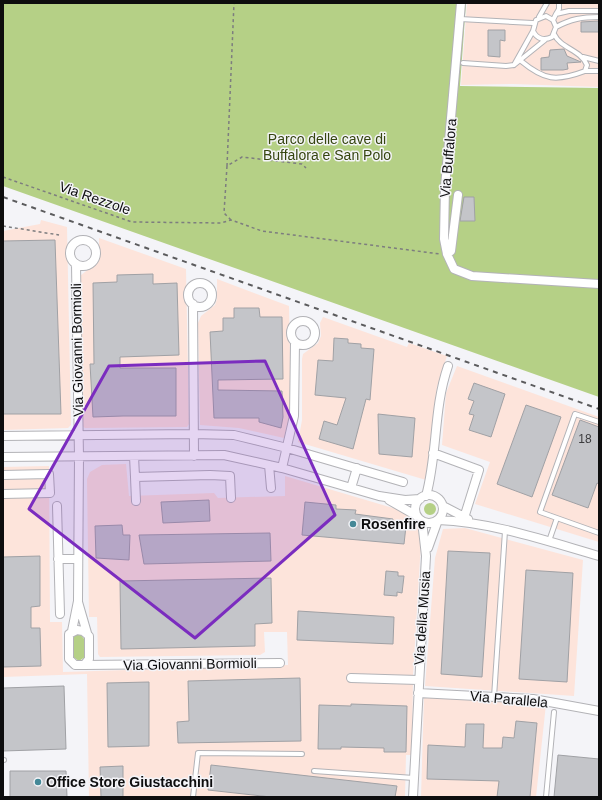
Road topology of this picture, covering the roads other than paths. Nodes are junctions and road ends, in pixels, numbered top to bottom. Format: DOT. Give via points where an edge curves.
graph roads {
  1 [pos="461,3"];
  2 [pos="547,3"];
  3 [pos="559,3"];
  4 [pos="599,11"];
  5 [pos="556,14"];
  6 [pos="599,17"];
  7 [pos="539,18"];
  8 [pos="460,19"];
  9 [pos="553,20"];
  10 [pos="534,23"];
  11 [pos="556,27"];
  12 [pos="533,31"];
  13 [pos="554,34"];
  14 [pos="545,40"];
  15 [pos="584,57"];
  16 [pos="599,60"];
  17 [pos="521,61"];
  18 [pos="460,63"];
  19 [pos="514,65"];
  20 [pos="585,71"];
  21 [pos="599,71"];
  22 [pos="458,194"];
  23 [pos="447,254"];
  24 [pos="76,264"];
  25 [pos="599,284"];
  26 [pos="193,304"];
  27 [pos="295,342"];
  28 [pos="448,366"];
  29 [pos="599,422"];
  30 [pos="193,434"];
  31 [pos="78,435"];
  32 [pos="3,436"];
  33 [pos="287,448"];
  34 [pos="433,453"];
  35 [pos="134,456"];
  36 [pos="194,456"];
  37 [pos="3,457"];
  38 [pos="79,458"];
  39 [pos="269,465"];
  40 [pos="282,468"];
  41 [pos="357,468"];
  42 [pos="3,475"];
  43 [pos="432,476"];
  44 [pos="135,477"];
  45 [pos="403,482"];
  46 [pos="271,488"];
  47 [pos="351,488"];
  48 [pos="3,494"];
  49 [pos="379,496"];
  50 [pos="423,497"];
  51 [pos="436,497"];
  52 [pos="231,498"];
  53 [pos="136,501"];
  54 [pos="57,506"];
  55 [pos="443,506"];
  56 [pos="420,518"];
  57 [pos="464,518"];
  58 [pos="557,518"];
  59 [pos="438,520"];
  60 [pos="487,527"];
  61 [pos="505,531"];
  62 [pos="599,533"];
  63 [pos="548,542"];
  64 [pos="426,556"];
  65 [pos="599,556"];
  66 [pos="58,559"];
  67 [pos="78,559"];
  68 [pos="78,601"];
  69 [pos="60,614"];
  70 [pos="72,632"];
  71 [pos="87,633"];
  72 [pos="86,662"];
  73 [pos="280,663"];
  74 [pos="351,678"];
  75 [pos="418,680"];
  76 [pos="418,693"];
  77 [pos="494,697"];
  78 [pos="599,711"];
  79 [pos="554,712"];
  80 [pos="302,754"];
  81 [pos="314,771"];
  82 [pos="414,778"];
  83 [pos="193,797"];
  84 [pos="413,797"];
  85 [pos="546,797"];
  1 -- 8 [label="street, Via Buffalora"];
  2 -- 7 [label="lane"];
  3 -- 5 [label="lane"];
  4 -- 5 [label="lane" via="569,11"];
  5 -- 9 [label="lane"];
  6 -- 11 [label="lane" via="580,17"];
  7 -- 9 [label="lane" via="546,16"];
  7 -- 10 [label="lane"];
  8 -- 10 [label="lane"];
  8 -- 18 [label="street, Via Buffalora"];
  9 -- 11 [label="lane"];
  10 -- 12 [label="lane"];
  11 -- 13 [label="lane"];
  12 -- 14 [label="lane" via="537,37"];
  12 -- 19 [label="lane"];
  13 -- 14 [label="lane"];
  13 -- 15 [label="lane" via="558,41"];
  14 -- 17 [label="lane"];
  15 -- 16 [label="lane"];
  15 -- 20 [label="lane" via="587,66"];
  17 -- 19 [label="lane"];
  17 -- 20 [label="lane" via="546,78 563,77"];
  18 -- 19 [label="lane"];
  18 -- 23 [label="street, Via Buffalora" via="445,187 444,239"];
  20 -- 21 [label="lane"];
  22 -- 23 [label="street, Via Buffalora" via="451,251"];
  23 -- 25 [label="street, Via Buffalora" via="454,269 468,275"];
  24 -- 31 [label="street, Via Giovanni Bormioli"];
  26 -- 30 [label="street"];
  27 -- 33 [label="street" via="294,416"];
  28 -- 34 [label="street, Via della Musia" via="439,398"];
  29 -- 58 [label="lane" via="575,414 540,512"];
  30 -- 31 [label="street, Via Giovanni Bormioli"];
  30 -- 33 [label="street, Via Giovanni Bormioli" via="234,435"];
  30 -- 36 [label="street"];
  31 -- 32 [label="street, Via Giovanni Bormioli"];
  31 -- 38 [label="street, Via Giovanni Bormioli"];
  33 -- 40 [label="street"];
  33 -- 41 [label="street, Via Giovanni Bormioli"];
  34 -- 43 [label="street, Via della Musia"];
  34 -- 57 [label="street" via="479,470"];
  35 -- 36 [label="street"];
  35 -- 38 [label="street"];
  35 -- 44 [label="street"];
  36 -- 39 [label="street" via="224,455"];
  37 -- 38 [label="street"];
  38 -- 67 [label="street, Via Giovanni Bormioli"];
  39 -- 40 [label="street"];
  39 -- 46 [label="street"];
  40 -- 47 [label="street"];
  41 -- 45 [label="street, Via Giovanni Bormioli"];
  41 -- 47 [label="street"];
  42 -- 48 [label="street" via="50,474 50,493"];
  43 -- 50 [label="street, Via della Musia"];
  43 -- 51 [label="street, Via della Musia"];
  44 -- 52 [label="street" via="230,476"];
  44 -- 53 [label="street"];
  47 -- 49 [label="street"];
  49 -- 50 [label="street" via="406,500"];
  49 -- 56 [label="street"];
  50 -- 51 [label="street"];
  50 -- 56 [label="street, Via della Musia" via="416,507"];
  51 -- 55 [label="street, Via della Musia"];
  54 -- 66 [label="street"];
  55 -- 57 [label="street"];
  55 -- 59 [label="street, Via della Musia"];
  56 -- 59 [label="street" via="430,523"];
  56 -- 64 [label="street, Via della Musia"];
  57 -- 60 [label="street"];
  58 -- 62 [label="lane"];
  58 -- 63 [label="lane"];
  59 -- 60 [label="street"];
  59 -- 64 [label="street, Via della Musia"];
  60 -- 61 [label="street"];
  61 -- 63 [label="street"];
  61 -- 77 [label="lane"];
  63 -- 65 [label="street"];
  64 -- 75 [label="street, Via della Musia"];
  66 -- 67 [label="street"];
  66 -- 69 [label="street"];
  67 -- 68 [label="street, Via Giovanni Bormioli"];
  68 -- 70 [label="street, Via Giovanni Bormioli"];
  68 -- 71 [label="street, Via Giovanni Bormioli"];
  70 -- 71 [label="street" via="77,630"];
  70 -- 72 [label="street, Via Giovanni Bormioli" via="68,638 69,659 75,665"];
  71 -- 72 [label="street, Via Giovanni Bormioli" via="89,636"];
  72 -- 73 [label="street, Via Giovanni Bormioli" via="99,665"];
  74 -- 75 [label="street, Via della Musia"];
  75 -- 76 [label="street, Via della Musia"];
  76 -- 77 [label="street, Via Parallela"];
  76 -- 82 [label="street, Via della Musia"];
  77 -- 78 [label="street, Via Parallela" via="533,700"];
  79 -- 85 [label="lane"];
  80 -- 83 [label="lane" via="198,753"];
  81 -- 82 [label="lane"];
  82 -- 84 [label="street, Via della Musia"];
}
